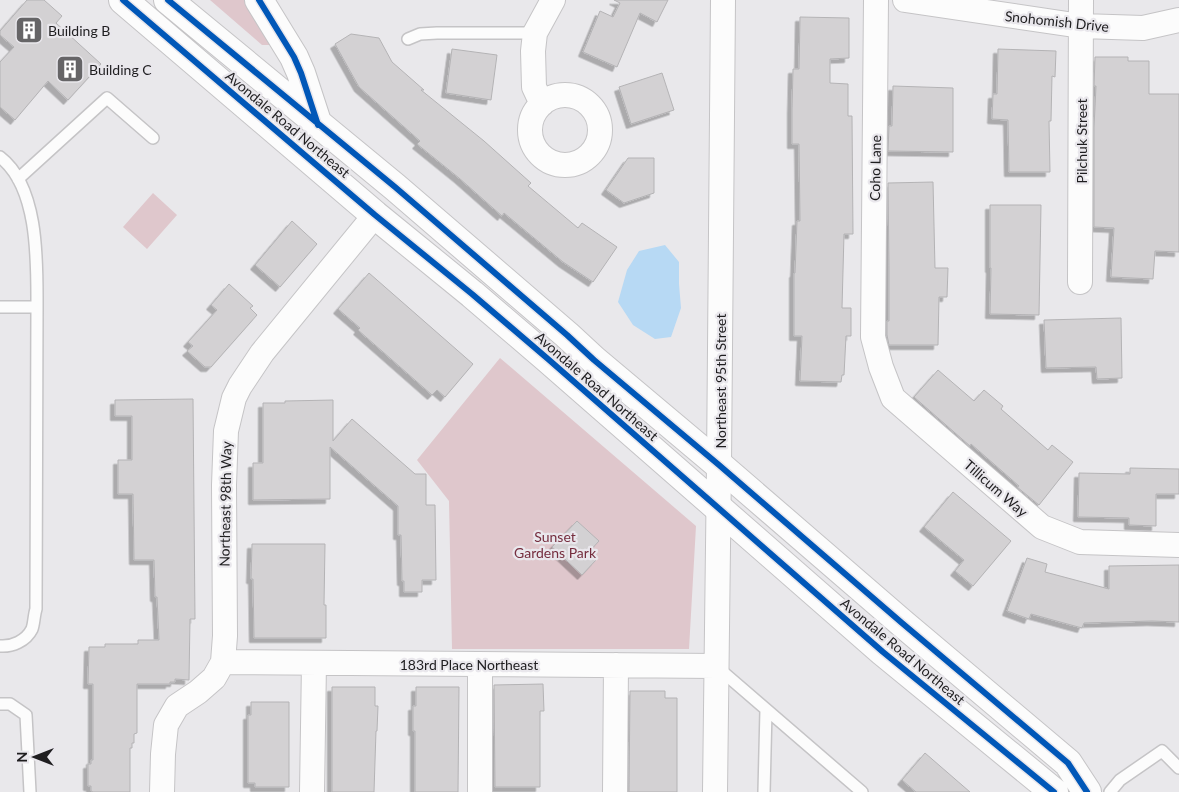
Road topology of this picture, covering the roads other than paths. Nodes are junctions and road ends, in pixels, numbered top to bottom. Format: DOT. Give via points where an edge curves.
graph roads {
  1 [pos="123,0"];
  2 [pos="168,0"];
  3 [pos="259,0"];
  4 [pos="553,0"];
  5 [pos="722,0"];
  6 [pos="876,0"];
  7 [pos="905,0"];
  8 [pos="1081,0"];
  9 [pos="1179,20"];
  10 [pos="1081,26"];
  11 [pos="535,33"];
  12 [pos="408,40"];
  13 [pos="542,104"];
  14 [pos="318,125"];
  15 [pos="153,138"];
  16 [pos="0,157"];
  17 [pos="18,179"];
  18 [pos="375,215"];
  19 [pos="451,236"];
  20 [pos="1080,282"];
  21 [pos="0,307"];
  22 [pos="37,307"];
  23 [pos="873,337"];
  24 [pos="720,465"];
  25 [pos="719,508"];
  26 [pos="1179,545"];
  27 [pos="0,646"];
  28 [pos="223,662"];
  29 [pos="314,663"];
  30 [pos="480,665"];
  31 [pos="616,665"];
  32 [pos="716,666"];
  33 [pos="0,704"];
  34 [pos="766,710"];
  35 [pos="1179,768"];
  36 [pos="30,792"];
  37 [pos="162,792"];
  38 [pos="312,792"];
  39 [pos="480,792"];
  40 [pos="615,792"];
  41 [pos="715,792"];
  42 [pos="764,792"];
  43 [pos="862,792"];
  44 [pos="1054,792"];
  45 [pos="1087,792"];
  46 [pos="1110,792"];
  1 -- 18 [label="main road, Avondale Road Northeast"];
  2 -- 14 [label="main road, Avondale Road Northeast"];
  3 -- 14 [label="main road" via="294,57"];
  4 -- 11 [label="street"];
  5 -- 24 [label="street, Northeast 95th Street"];
  6 -- 23 [label="street, Coho Lane"];
  7 -- 10 [label="street, Snohomish Drive"];
  8 -- 10 [label="street, Pilchuk Street"];
  9 -- 10 [label="street, Snohomish Drive" via="1143,28"];
  10 -- 20 [label="street, Pilchuk Street"];
  11 -- 12 [label="lane" via="437,33 420,34"];
  11 -- 13 [label="street" via="534,87"];
  14 -- 19 [label="main road, Avondale Road Northeast"];
  15 -- 17 [label="lane" via="107,98"];
  16 -- 17 [label="lane"];
  17 -- 22 [label="lane" via="34,227"];
  18 -- 19 [label="main road" via="381,210 389,210 426,234"];
  18 -- 25 [label="main road, Avondale Road Northeast" via="472,294"];
  18 -- 28 [label="street, Northeast 98th Way" via="262,353 234,398 226,431"];
  19 -- 24 [label="main road, Avondale Road Northeast"];
  21 -- 22 [label="lane"];
  22 -- 27 [label="lane" via="36,608 32,630 23,641 8,647"];
  23 -- 26 [label="street, Tillicum Way" via="893,398 1042,527 1080,542"];
  24 -- 25 [label="street, Northeast 95th Street"];
  24 -- 45 [label="main road, Avondale Road Northeast" via="1068,763"];
  25 -- 32 [label="street, Northeast 95th Street"];
  25 -- 44 [label="main road, Avondale Road Northeast" via="883,652"];
  28 -- 29 [label="street, 183rd Place Northeast"];
  28 -- 37 [label="street" via="214,678 177,706 166,725"];
  29 -- 30 [label="street, 183rd Place Northeast"];
  29 -- 38 [label="street"];
  30 -- 31 [label="street, 183rd Place Northeast"];
  30 -- 39 [label="street"];
  31 -- 32 [label="street, 183rd Place Northeast"];
  31 -- 40 [label="street"];
  32 -- 34 [label="lane"];
  32 -- 41 [label="street, Northeast 95th Street"];
  33 -- 36 [label="lane" via="10,704 26,715"];
  34 -- 42 [label="lane"];
  34 -- 43 [label="lane"];
  35 -- 46 [label="lane" via="1162,751 1120,780"];
}
